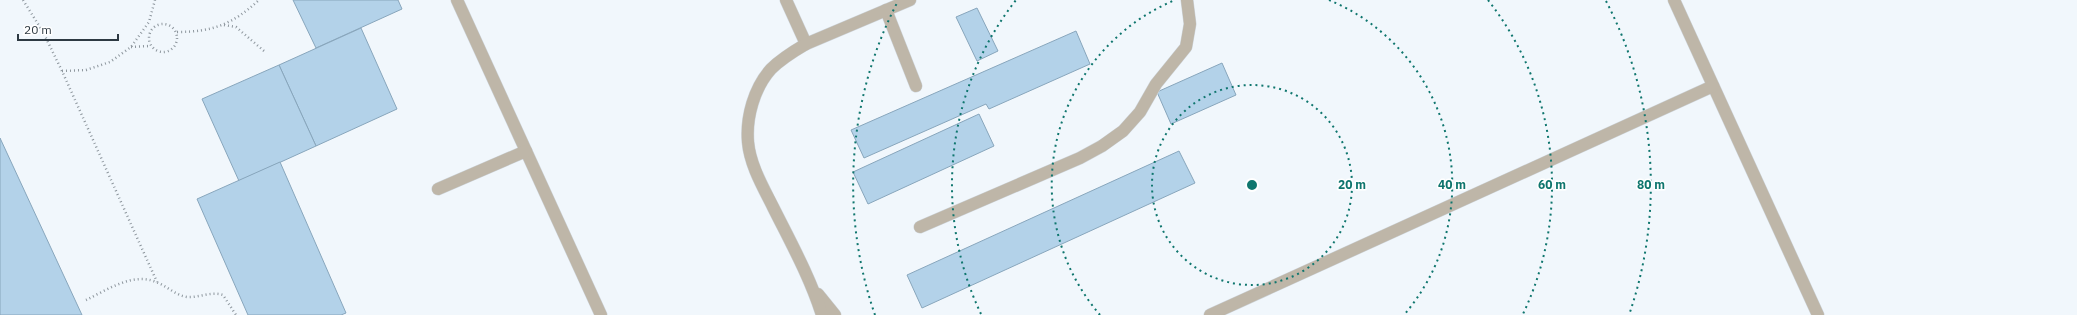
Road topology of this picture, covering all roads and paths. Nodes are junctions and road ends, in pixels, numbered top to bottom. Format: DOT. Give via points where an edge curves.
graph roads {
  1 [pos="23,0"];
  2 [pos="155,0"];
  3 [pos="259,0"];
  4 [pos="457,0"];
  5 [pos="786,0"];
  6 [pos="910,0"];
  7 [pos="1187,0"];
  8 [pos="1674,0"];
  9 [pos="886,10"];
  10 [pos="224,25"];
  11 [pos="177,32"];
  12 [pos="806,44"];
  13 [pos="150,46"];
  14 [pos="131,47"];
  15 [pos="264,51"];
  16 [pos="62,71"];
  17 [pos="916,86"];
  18 [pos="1713,86"];
  19 [pos="526,151"];
  20 [pos="438,190"];
  21 [pos="920,227"];
  22 [pos="157,282"];
  23 [pos="813,287"];
  24 [pos="86,300"];
  25 [pos="236,315"];
  26 [pos="601,315"];
  27 [pos="822,315"];
  28 [pos="835,315"];
  29 [pos="1210,315"];
  30 [pos="1818,315"];
  1 -- 16 [label="path" via="43,32"];
  2 -- 14 [label="path" via="149,22"];
  3 -- 10 [label="path" via="244,14"];
  4 -- 19 [label="street"];
  5 -- 12 [label="street"];
  6 -- 9 [label="street"];
  7 -- 21 [label="street" via="1190,24 1186,47 1156,84 1140,112 1123,131 1080,158"];
  8 -- 18 [label="street"];
  9 -- 12 [label="street"];
  9 -- 17 [label="street"];
  10 -- 11 [label="path" via="201,32"];
  10 -- 15 [label="path" via="236,27"];
  11 -- 13 [label="path" via="177,42 168,52 155,51"];
  11 -- 13 [label="path" via="168,25 154,27 148,39"];
  12 -- 23 [label="street" via="771,69 756,91 749,116 748,143 754,168"];
  13 -- 14 [label="path"];
  14 -- 16 [label="path" via="110,62 86,70"];
  16 -- 22 [label="path"];
  18 -- 29 [label="street"];
  18 -- 30 [label="street"];
  19 -- 20 [label="street"];
  19 -- 26 [label="street"];
  22 -- 24 [label="path" via="144,278 127,281"];
  22 -- 25 [label="path" via="187,297 216,293 223,295"];
  23 -- 27 [label="street"];
  23 -- 28 [label="street"];
}
